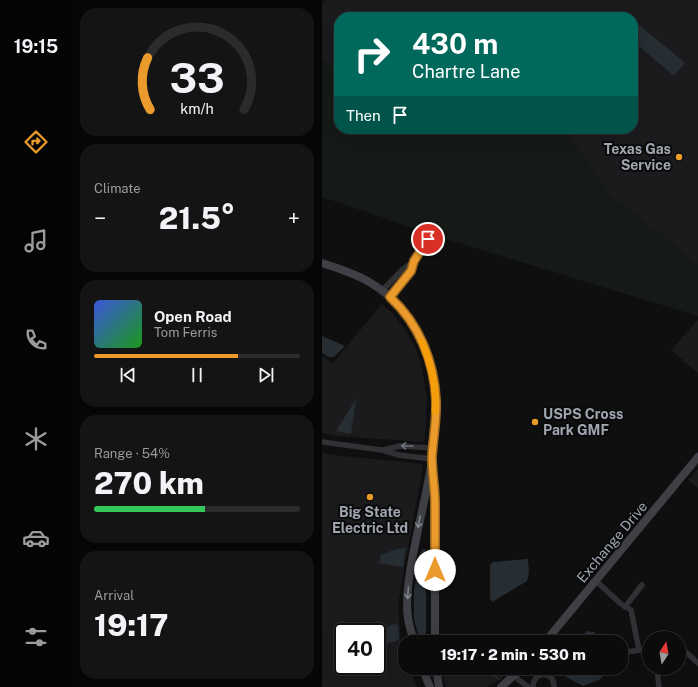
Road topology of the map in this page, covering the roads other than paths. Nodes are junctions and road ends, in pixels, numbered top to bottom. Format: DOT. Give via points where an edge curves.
graph roads {
  1 [pos="428,239"];
  2 [pos="414,261"];
  3 [pos="322,263"];
  4 [pos="382,291"];
  5 [pos="390,297"];
  6 [pos="322,442"];
  7 [pos="433,448"];
  8 [pos="382,450"];
  9 [pos="698,457"];
  10 [pos="432,459"];
  11 [pos="596,581"];
  12 [pos="642,585"];
  13 [pos="626,607"];
  14 [pos="412,635"];
  15 [pos="435,635"];
  16 [pos="551,635"];
  17 [pos="642,649"];
  18 [pos="639,650"];
  19 [pos="628,652"];
  20 [pos="686,652"];
  21 [pos="698,663"];
  22 [pos="425,675"];
  23 [pos="437,675"];
  24 [pos="657,675"];
  25 [pos="514,676"];
  26 [pos="430,687"];
  27 [pos="440,687"];
  28 [pos="501,687"];
  29 [pos="528,687"];
  30 [pos="533,687"];
  31 [pos="554,687"];
  32 [pos="659,687"];
  1 -- 2 [label="street"];
  2 -- 4 [label="street"];
  2 -- 5 [label="street" via="411,271"];
  3 -- 4 [label="street" via="361,278"];
  4 -- 5 [label="street"];
  5 -- 7 [label="street" via="416,328 428,357 436,401"];
  6 -- 8 [label="street"];
  7 -- 8 [label="street, one-way" via="400,446"];
  7 -- 10 [label="street"];
  8 -- 10 [label="street"];
  9 -- 11 [label="street, Exchange Drive"];
  10 -- 14 [label="street, one-way" via="409,577 408,618"];
  10 -- 15 [label="street" via="435,502"];
  11 -- 13 [label="street"];
  11 -- 16 [label="street, Exchange Drive"];
  12 -- 13 [label="street"];
  13 -- 18 [label="street" via="631,610"];
  17 -- 18 [label="street"];
  18 -- 19 [label="street"];
  20 -- 21 [label="street"];
  22 -- 26 [label="street"];
  23 -- 27 [label="street"];
  24 -- 32 [label="street"];
  25 -- 28 [label="street"];
  25 -- 29 [label="street"];
  30 -- 31 [label="street" via="535,678 542,674 553,679"];
}
